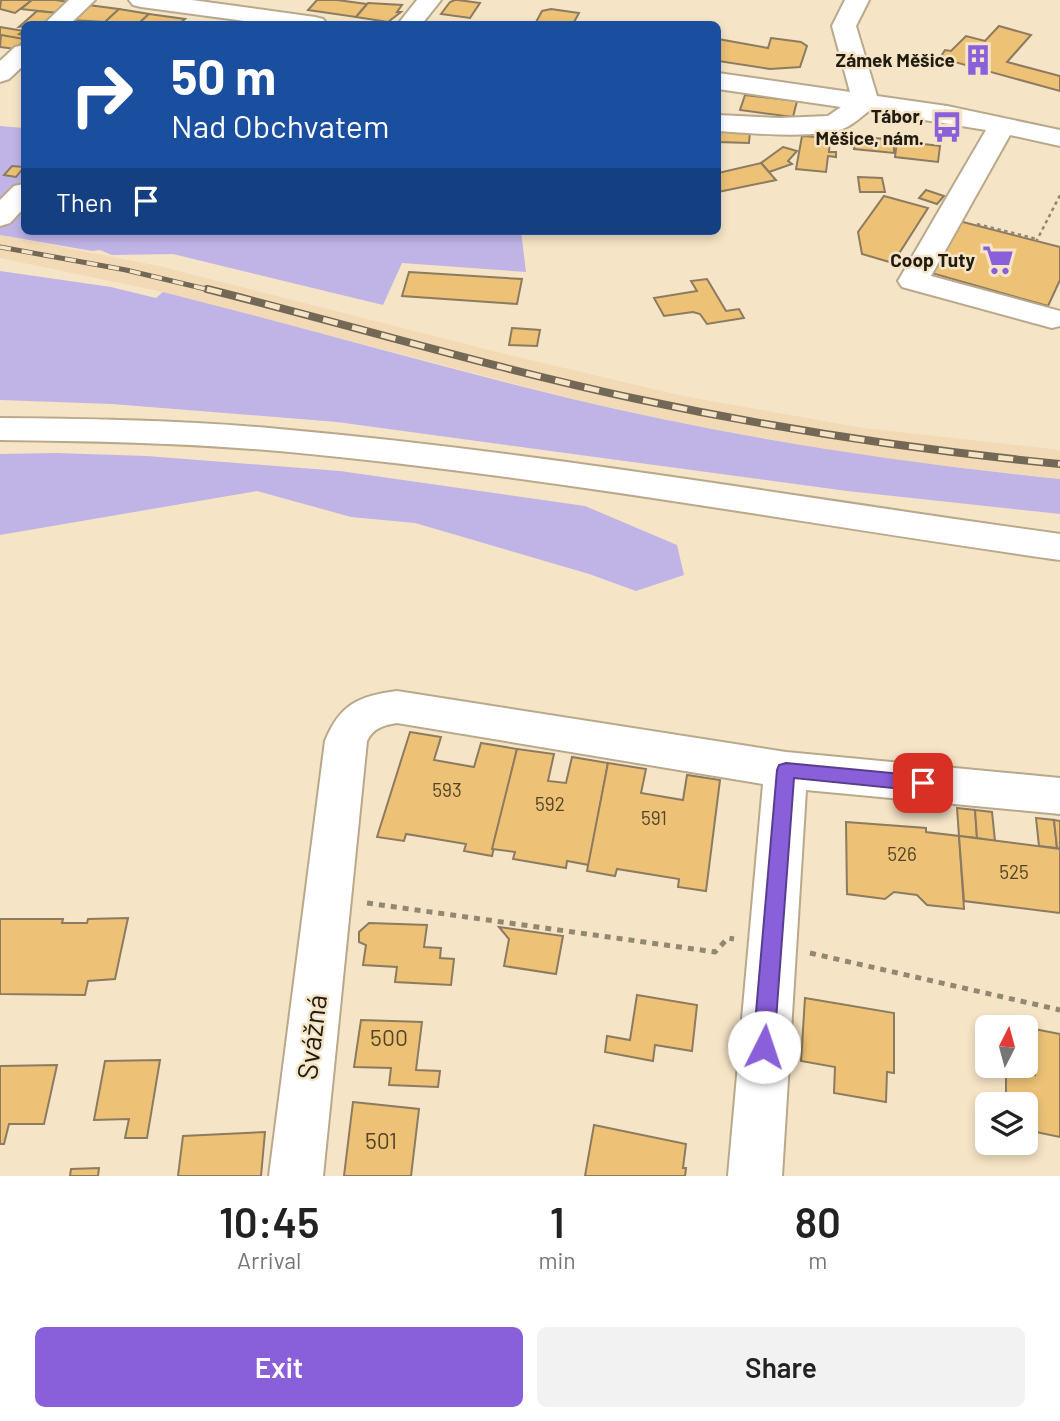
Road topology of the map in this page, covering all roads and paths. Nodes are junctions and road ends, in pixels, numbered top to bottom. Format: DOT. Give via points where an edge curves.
graph roads {
  1 [pos="83,0"];
  2 [pos="141,0"];
  3 [pos="429,0"];
  4 [pos="857,0"];
  5 [pos="197,17"];
  6 [pos="59,21"];
  7 [pos="264,21"];
  8 [pos="412,21"];
  9 [pos="21,55"];
  10 [pos="0,74"];
  11 [pos="721,80"];
  12 [pos="865,101"];
  13 [pos="721,123"];
  14 [pos="1002,125"];
  15 [pos="1060,138"];
  16 [pos="21,195"];
  17 [pos="1060,195"];
  18 [pos="0,217"];
  19 [pos="982,225"];
  20 [pos="1052,319"];
  21 [pos="0,429"];
  22 [pos="1060,547"];
  23 [pos="786,770"];
  24 [pos="1060,796"];
  25 [pos="328,897"];
  26 [pos="741,940"];
  27 [pos="803,951"];
  28 [pos="1060,1010"];
  29 [pos="296,1176"];
  30 [pos="755,1176"];
  1 -- 6 [label="street"];
  2 -- 5 [label="street"];
  3 -- 8 [label="street"];
  4 -- 12 [label="street" via="844,26"];
  5 -- 7 [label="street"];
  9 -- 10 [label="street"];
  11 -- 12 [label="street"];
  12 -- 13 [label="street" via="831,124"];
  12 -- 14 [label="street"];
  14 -- 15 [label="street"];
  14 -- 20 [label="street" via="913,281"];
  16 -- 18 [label="street"];
  17 -- 19 [label="path" via="1037,241"];
  21 -- 22 [label="street" via="166,433 367,450"];
  23 -- 24 [label="street, Svážná"];
  23 -- 25 [label="street, Svážná" via="397,707 372,710 358,719 346,741"];
  23 -- 30 [label="street"];
  25 -- 26 [label="path" via="715,952 728,938"];
  25 -- 29 [label="street, Svážná"];
  27 -- 28 [label="path"];
}
